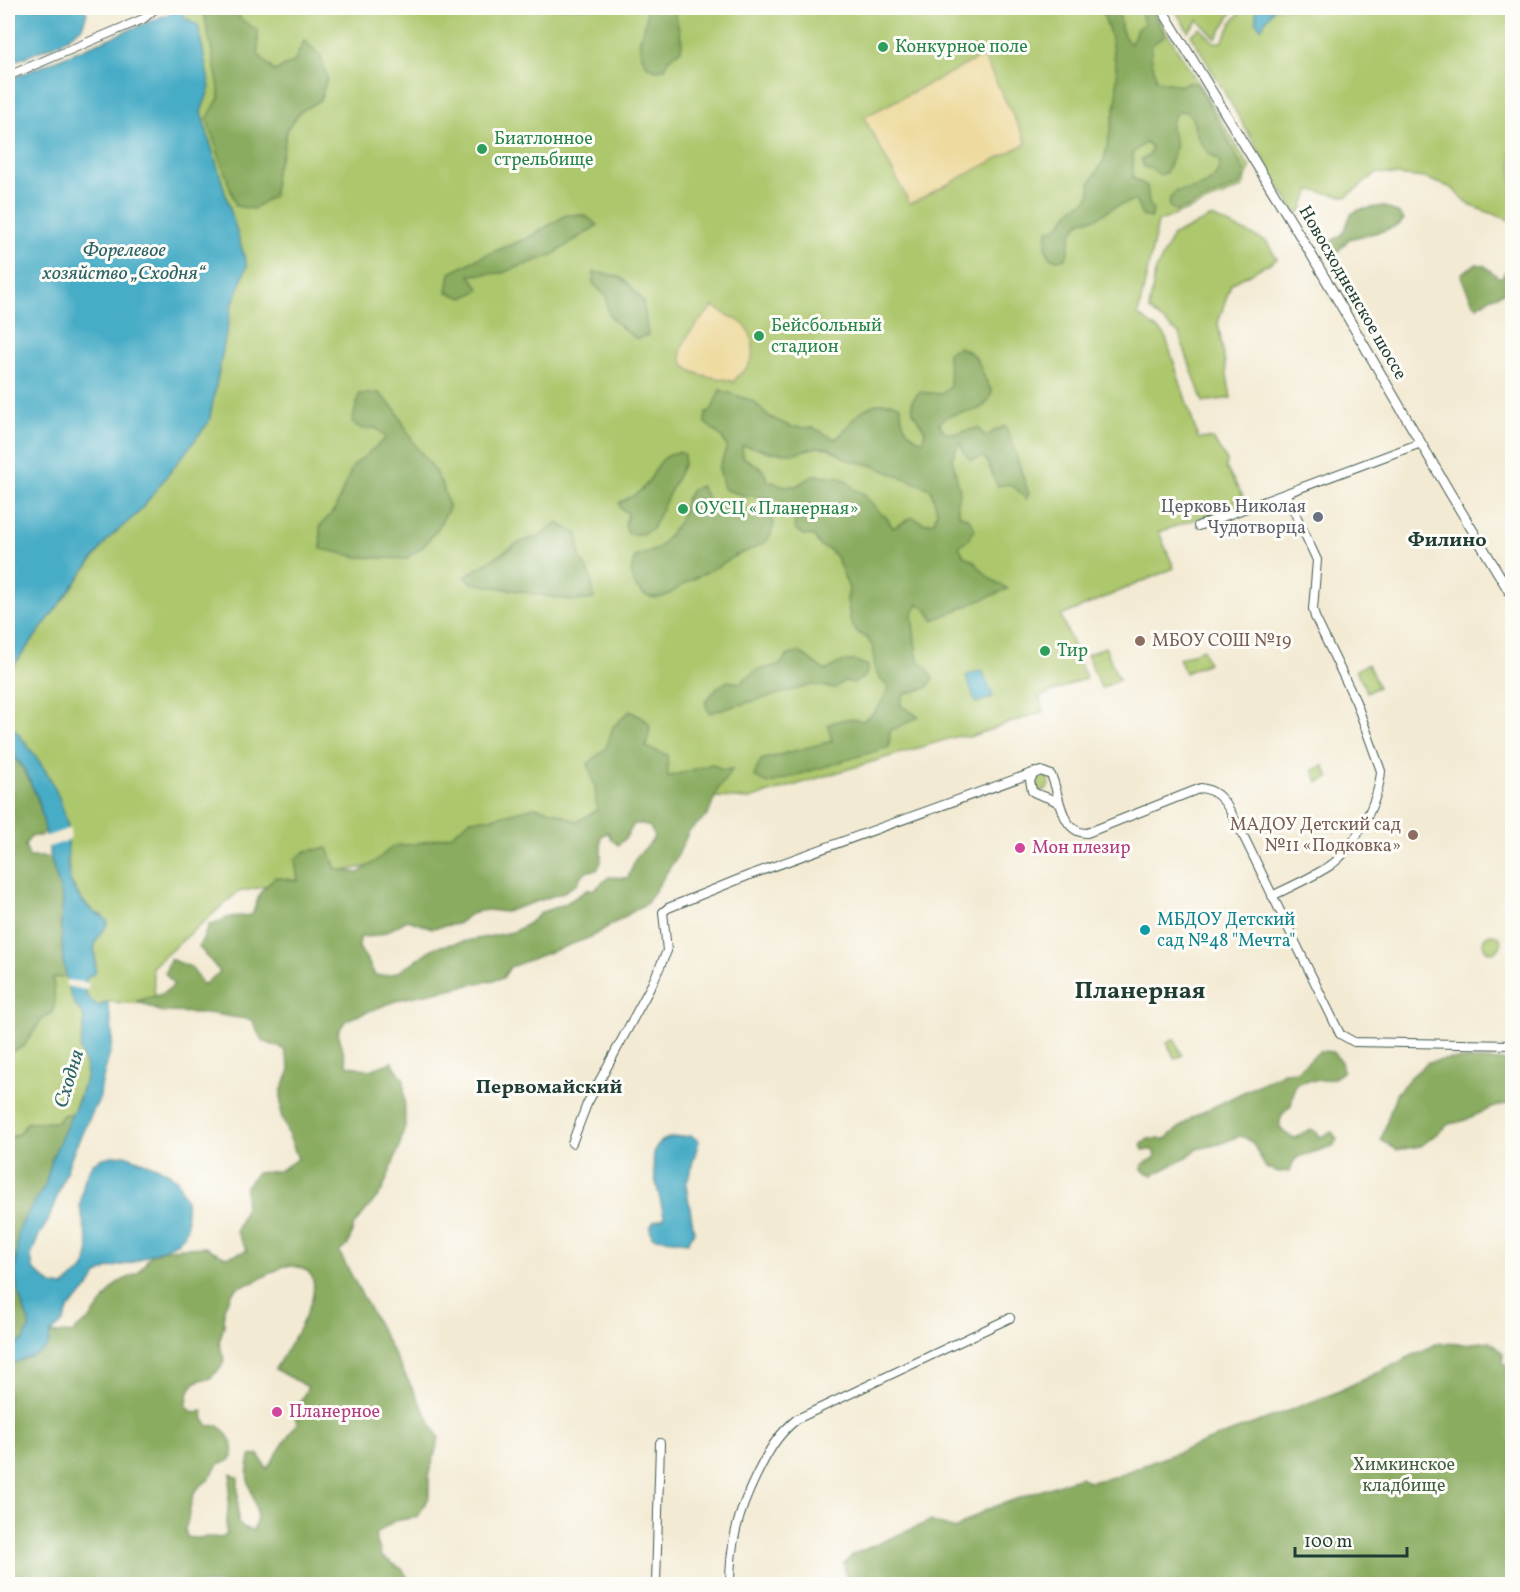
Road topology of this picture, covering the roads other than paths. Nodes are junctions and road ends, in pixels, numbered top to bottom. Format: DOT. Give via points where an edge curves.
graph roads {
  1 [pos="156,8"];
  2 [pos="1161,8"];
  3 [pos="8,76"];
  4 [pos="1421,443"];
  5 [pos="1286,494"];
  6 [pos="1198,526"];
  7 [pos="1512,596"];
  8 [pos="1037,772"];
  9 [pos="1017,778"];
  10 [pos="1054,782"];
  11 [pos="1029,784"];
  12 [pos="1042,795"];
  13 [pos="1058,803"];
  14 [pos="1272,896"];
  15 [pos="1512,1045"];
  16 [pos="572,1143"];
  17 [pos="1010,1318"];
  18 [pos="660,1443"];
  19 [pos="656,1584"];
  20 [pos="730,1584"];
  1 -- 3 [label="street" via="143,20"];
  2 -- 4 [label="main road, Новосходненское шоссе"];
  4 -- 5 [label="street"];
  4 -- 7 [label="main road, Новосходненское шоссе"];
  5 -- 6 [label="street"];
  5 -- 14 [label="street" via="1317,560 1315,617 1356,702 1381,771 1372,807 1339,858"];
  8 -- 9 [label="street"];
  8 -- 10 [label="street" via="1048,772"];
  8 -- 11 [label="street"];
  9 -- 11 [label="street"];
  9 -- 16 [label="street" via="759,872 663,912 668,951 587,1104"];
  10 -- 12 [label="street" via="1049,792"];
  10 -- 13 [label="street"];
  11 -- 12 [label="street" via="1032,791"];
  12 -- 13 [label="street"];
  13 -- 14 [label="street" via="1076,832 1087,833 1201,788 1212,789 1223,799"];
  14 -- 15 [label="street" via="1340,1034 1354,1042"];
  17 -- 20 [label="street" via="797,1419 781,1432 742,1504 733,1541"];
  18 -- 19 [label="street"];
}
